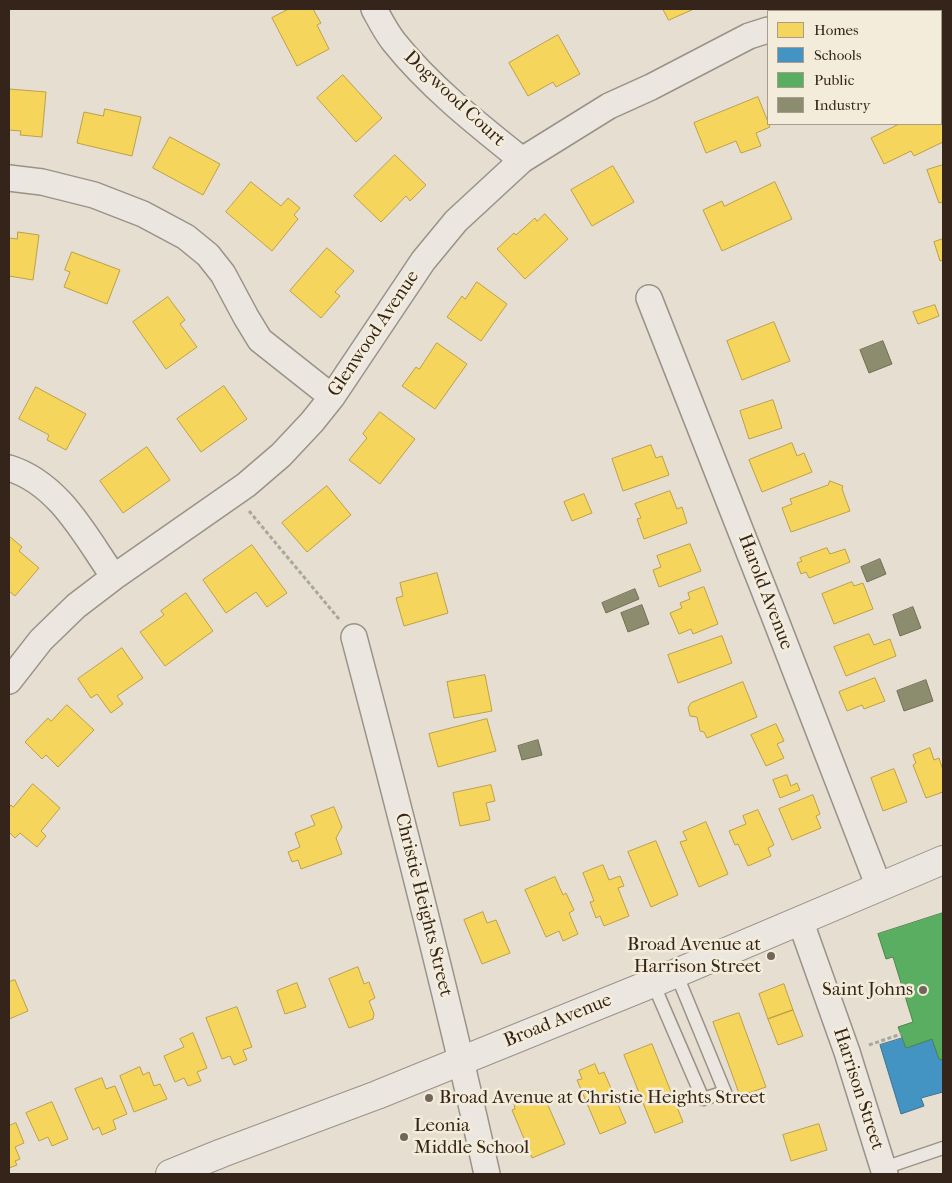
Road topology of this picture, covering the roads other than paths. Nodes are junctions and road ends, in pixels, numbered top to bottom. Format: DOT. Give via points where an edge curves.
graph roads {
  1 [pos="374,9"];
  2 [pos="767,30"];
  3 [pos="522,160"];
  4 [pos="9,178"];
  5 [pos="649,298"];
  6 [pos="332,397"];
  7 [pos="9,468"];
  8 [pos="114,577"];
  9 [pos="354,637"];
  10 [pos="9,681"];
  11 [pos="943,860"];
  12 [pos="878,887"];
  13 [pos="800,920"];
  14 [pos="665,978"];
  15 [pos="462,1061"];
  16 [pos="943,1148"];
  17 [pos="884,1171"];
  18 [pos="170,1174"];
  19 [pos="487,1174"];
  1 -- 3 [label="street, Dogwood Court" via="392,40 426,78"];
  2 -- 3 [label="street, Glenwood Avenue" via="749,36 609,106"];
  3 -- 6 [label="street, Glenwood Avenue" via="456,221 423,261"];
  4 -- 6 [label="street" via="42,182 94,195 143,214 186,237 208,255 223,274 260,340"];
  5 -- 12 [label="street, Harold Avenue"];
  6 -- 8 [label="street, Glenwood Avenue" via="281,455 234,493"];
  7 -- 8 [label="street" via="33,479 56,497"];
  8 -- 10 [label="street, Glenwood Avenue" via="76,606 41,640"];
  9 -- 15 [label="street, Christie Heights Street"];
  11 -- 12 [label="street, Broad Avenue"];
  12 -- 13 [label="street, Broad Avenue"];
  13 -- 14 [label="street, Broad Avenue"];
  13 -- 17 [label="street, Harrison Street" via="847,1052"];
  14 -- 14 [label="lane" via="704,1099 725,1092"];
  14 -- 15 [label="street, Broad Avenue"];
  15 -- 18 [label="street, Broad Avenue"];
  15 -- 19 [label="street, Christie Heights Street"];
  16 -- 17 [label="lane"];
}
